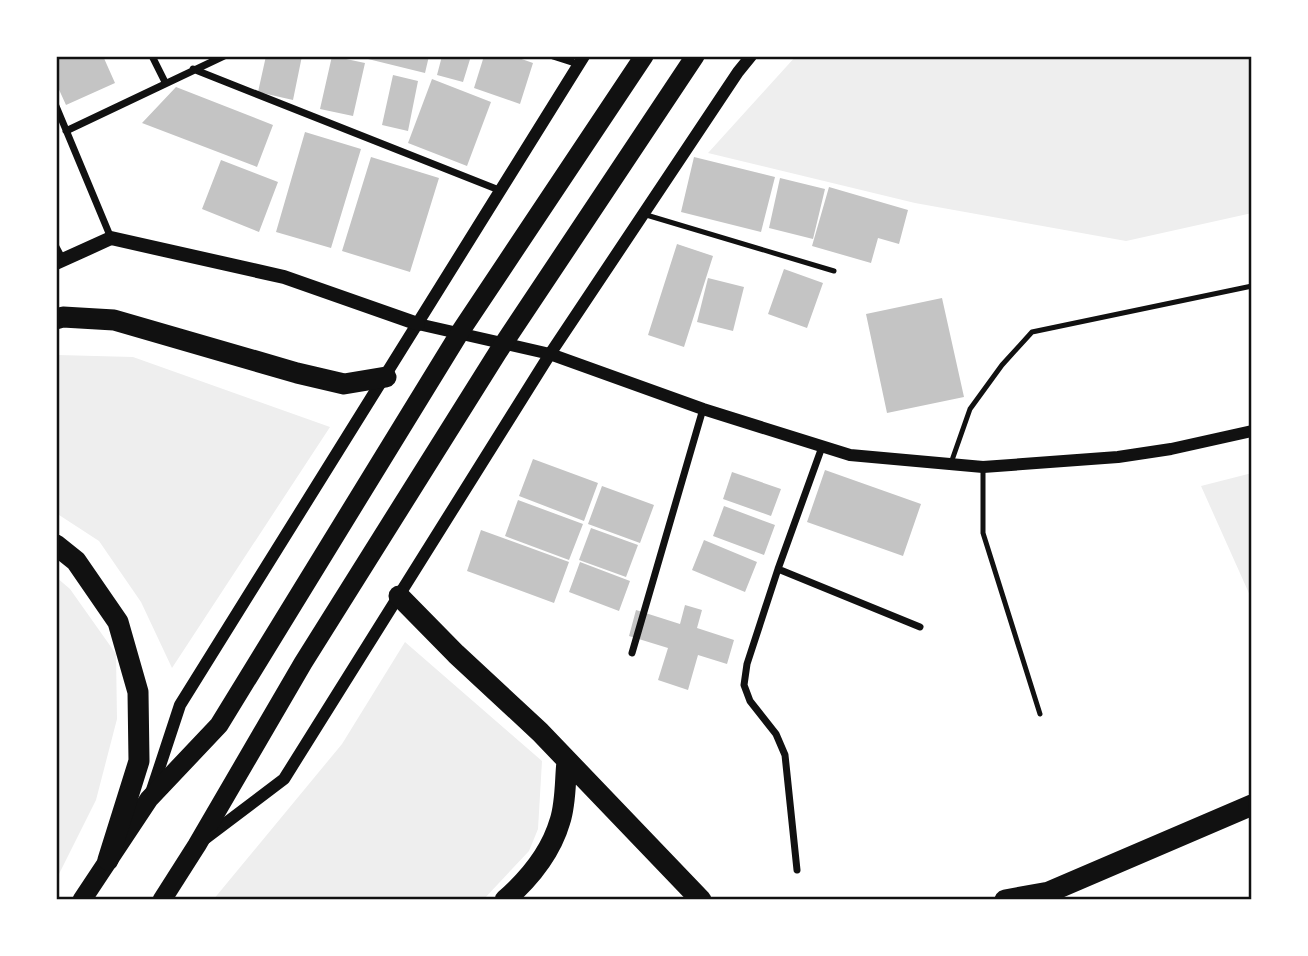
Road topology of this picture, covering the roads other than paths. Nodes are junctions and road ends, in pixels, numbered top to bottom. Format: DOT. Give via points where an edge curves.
graph roads {
  1 [pos="152,56"];
  2 [pos="224,56"];
  3 [pos="553,56"];
  4 [pos="644,56"];
  5 [pos="695,56"];
  6 [pos="751,56"];
  7 [pos="581,60"];
  8 [pos="193,69"];
  9 [pos="165,82"];
  10 [pos="56,106"];
  11 [pos="66,131"];
  12 [pos="499,190"];
  13 [pos="643,214"];
  14 [pos="111,238"];
  15 [pos="58,257"];
  16 [pos="834,271"];
  17 [pos="1252,286"];
  18 [pos="56,319"];
  19 [pos="418,324"];
  20 [pos="550,354"];
  21 [pos="386,377"];
  22 [pos="704,408"];
  23 [pos="1252,430"];
  24 [pos="822,447"];
  25 [pos="950,466"];
  26 [pos="983,467"];
  27 [pos="56,545"];
  28 [pos="778,569"];
  29 [pos="399,596"];
  30 [pos="920,627"];
  31 [pos="632,653"];
  32 [pos="1040,714"];
  33 [pos="567,761"];
  34 [pos="149,799"];
  35 [pos="1252,805"];
  36 [pos="197,845"];
  37 [pos="108,860"];
  38 [pos="797,870"];
  39 [pos="82,900"];
  40 [pos="162,900"];
  41 [pos="505,900"];
  42 [pos="701,900"];
  43 [pos="1005,900"];
  1 -- 9 [label="street"];
  2 -- 8 [label="street"];
  3 -- 7 [label="street"];
  4 -- 34 [label="highway" via="463,329 219,725"];
  5 -- 36 [label="highway" via="498,352 303,663"];
  6 -- 13 [label="street"];
  7 -- 12 [label="street"];
  8 -- 9 [label="street"];
  8 -- 12 [label="street"];
  9 -- 11 [label="street"];
  10 -- 11 [label="street"];
  11 -- 14 [label="street"];
  12 -- 19 [label="street"];
  13 -- 16 [label="lane"];
  13 -- 20 [label="street"];
  14 -- 15 [label="main road"];
  14 -- 19 [label="main road" via="284,277"];
  17 -- 25 [label="lane" via="1032,332 970,409"];
  18 -- 21 [label="highway" via="114,320 344,384"];
  19 -- 20 [label="street"];
  19 -- 21 [label="street"];
  20 -- 22 [label="street"];
  20 -- 29 [label="street"];
  21 -- 34 [label="street" via="180,705"];
  22 -- 24 [label="street"];
  22 -- 31 [label="street"];
  23 -- 26 [label="street" via="1131,455"];
  24 -- 25 [label="street" via="850,455"];
  24 -- 28 [label="street"];
  25 -- 26 [label="street"];
  26 -- 32 [label="lane" via="983,533"];
  27 -- 37 [label="highway" via="76,561 118,622 138,692 139,761"];
  28 -- 30 [label="street"];
  28 -- 38 [label="street" via="744,685 785,755"];
  29 -- 33 [label="highway"];
  29 -- 36 [label="street" via="284,779"];
  33 -- 41 [label="highway" via="561,820 545,855"];
  33 -- 42 [label="highway"];
  34 -- 37 [label="highway"];
  35 -- 43 [label="highway" via="1049,892"];
  36 -- 40 [label="highway"];
  37 -- 39 [label="highway"];
}
